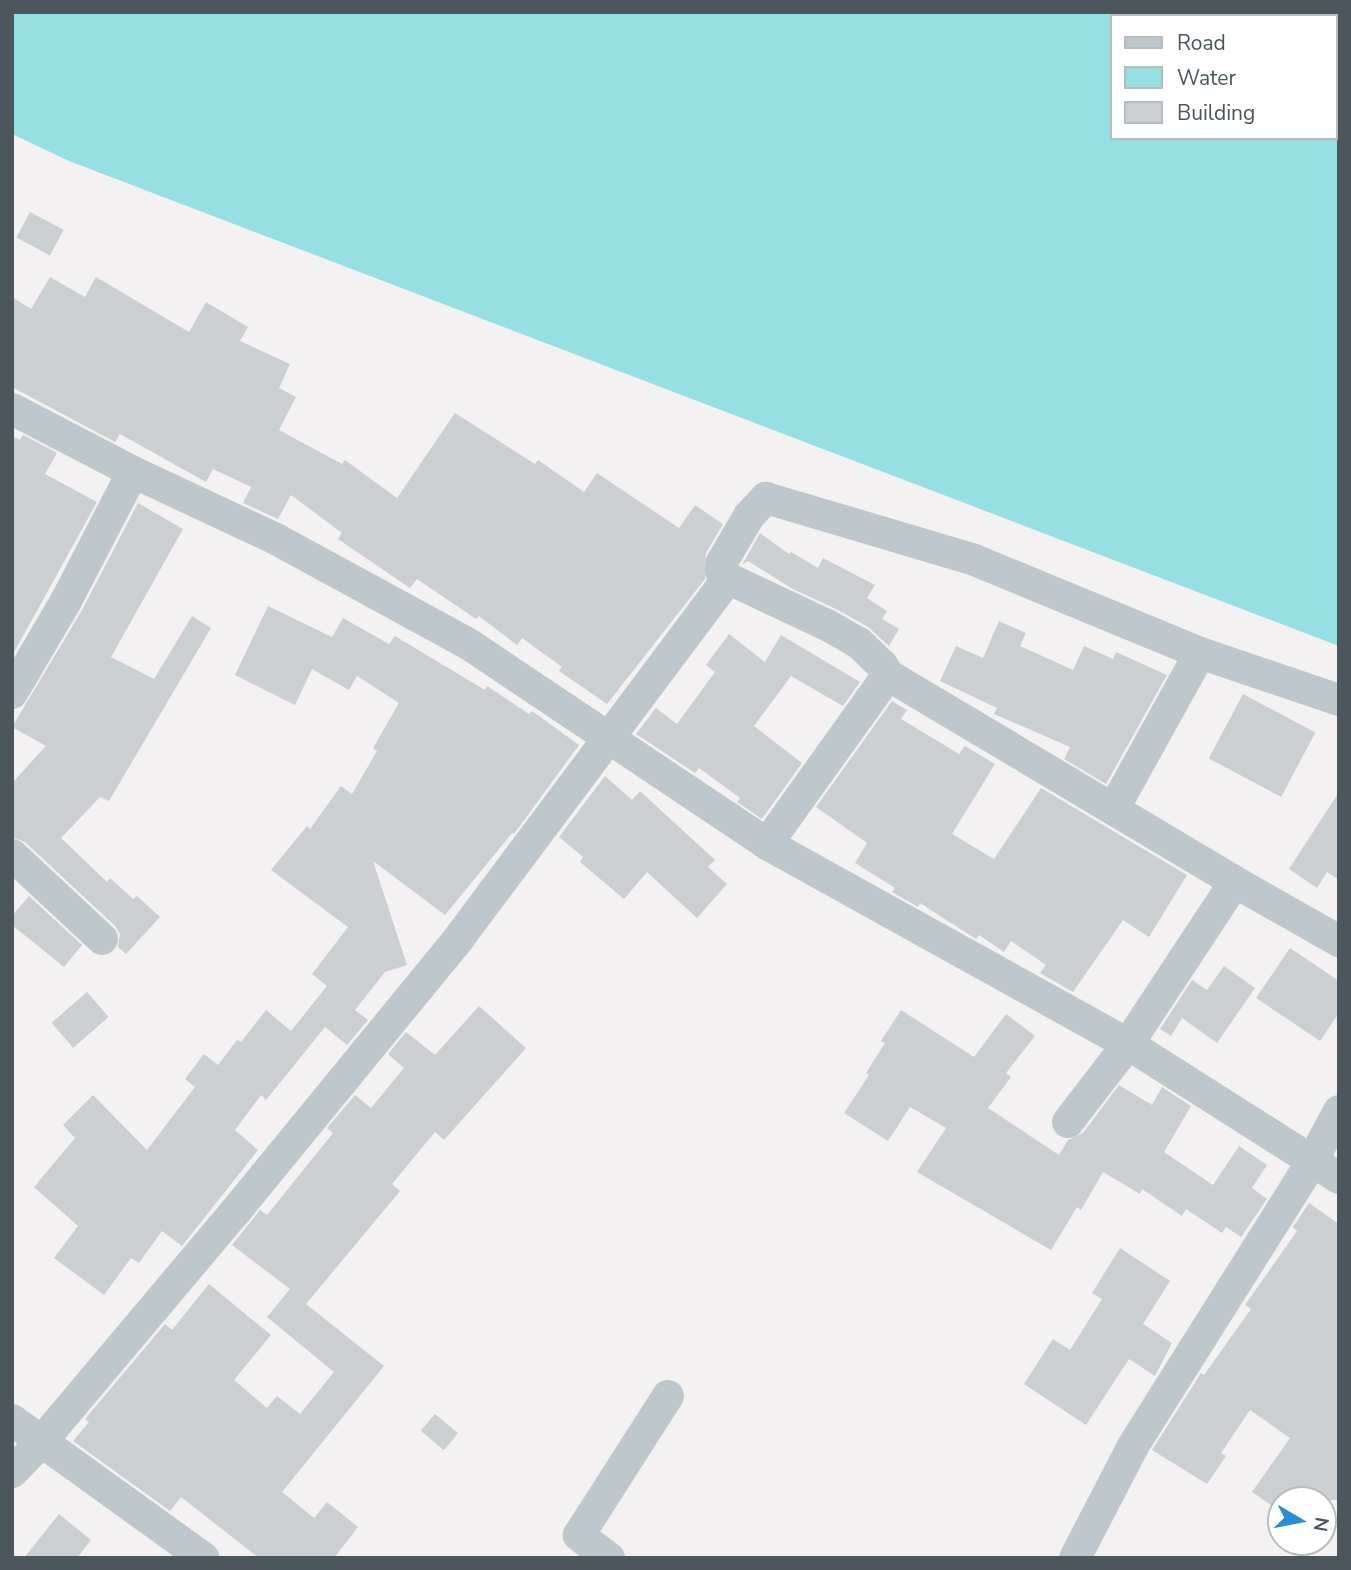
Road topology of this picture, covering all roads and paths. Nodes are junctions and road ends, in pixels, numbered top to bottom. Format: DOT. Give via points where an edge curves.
graph roads {
  1 [pos="12,409"];
  2 [pos="133,472"];
  3 [pos="727,578"];
  4 [pos="1200,653"];
  5 [pos="888,675"];
  6 [pos="12,693"];
  7 [pos="1339,700"];
  8 [pos="607,736"];
  9 [pos="1114,808"];
  10 [pos="766,844"];
  11 [pos="12,855"];
  12 [pos="1235,883"];
  13 [pos="1336,934"];
  14 [pos="102,939"];
  15 [pos="1128,1044"];
  16 [pos="1339,1111"];
  17 [pos="1068,1122"];
  18 [pos="1311,1163"];
  19 [pos="1339,1178"];
  20 [pos="667,1396"];
  21 [pos="12,1420"];
  22 [pos="42,1441"];
  23 [pos="12,1472"];
  24 [pos="572,1546"];
  25 [pos="203,1558"];
  26 [pos="609,1558"];
  27 [pos="1075,1558"];
  1 -- 2 [label="street"];
  2 -- 6 [label="street"];
  2 -- 8 [label="street" via="276,539 467,643"];
  3 -- 4 [label="street" via="721,571 722,562 749,516 766,498 972,559"];
  3 -- 5 [label="street" via="859,643"];
  3 -- 8 [label="street"];
  4 -- 7 [label="street"];
  4 -- 9 [label="street"];
  5 -- 9 [label="street"];
  5 -- 10 [label="street"];
  8 -- 10 [label="street"];
  8 -- 22 [label="street" via="459,938 369,1051"];
  9 -- 12 [label="street"];
  10 -- 15 [label="street"];
  11 -- 14 [label="street"];
  12 -- 13 [label="street"];
  12 -- 15 [label="street"];
  15 -- 17 [label="street"];
  15 -- 18 [label="street"];
  16 -- 18 [label="street"];
  18 -- 19 [label="street"];
  18 -- 27 [label="street" via="1133,1446"];
  20 -- 24 [label="street"];
  21 -- 22 [label="street"];
  22 -- 23 [label="street"];
  22 -- 25 [label="street"];
  24 -- 26 [label="street"];
}
